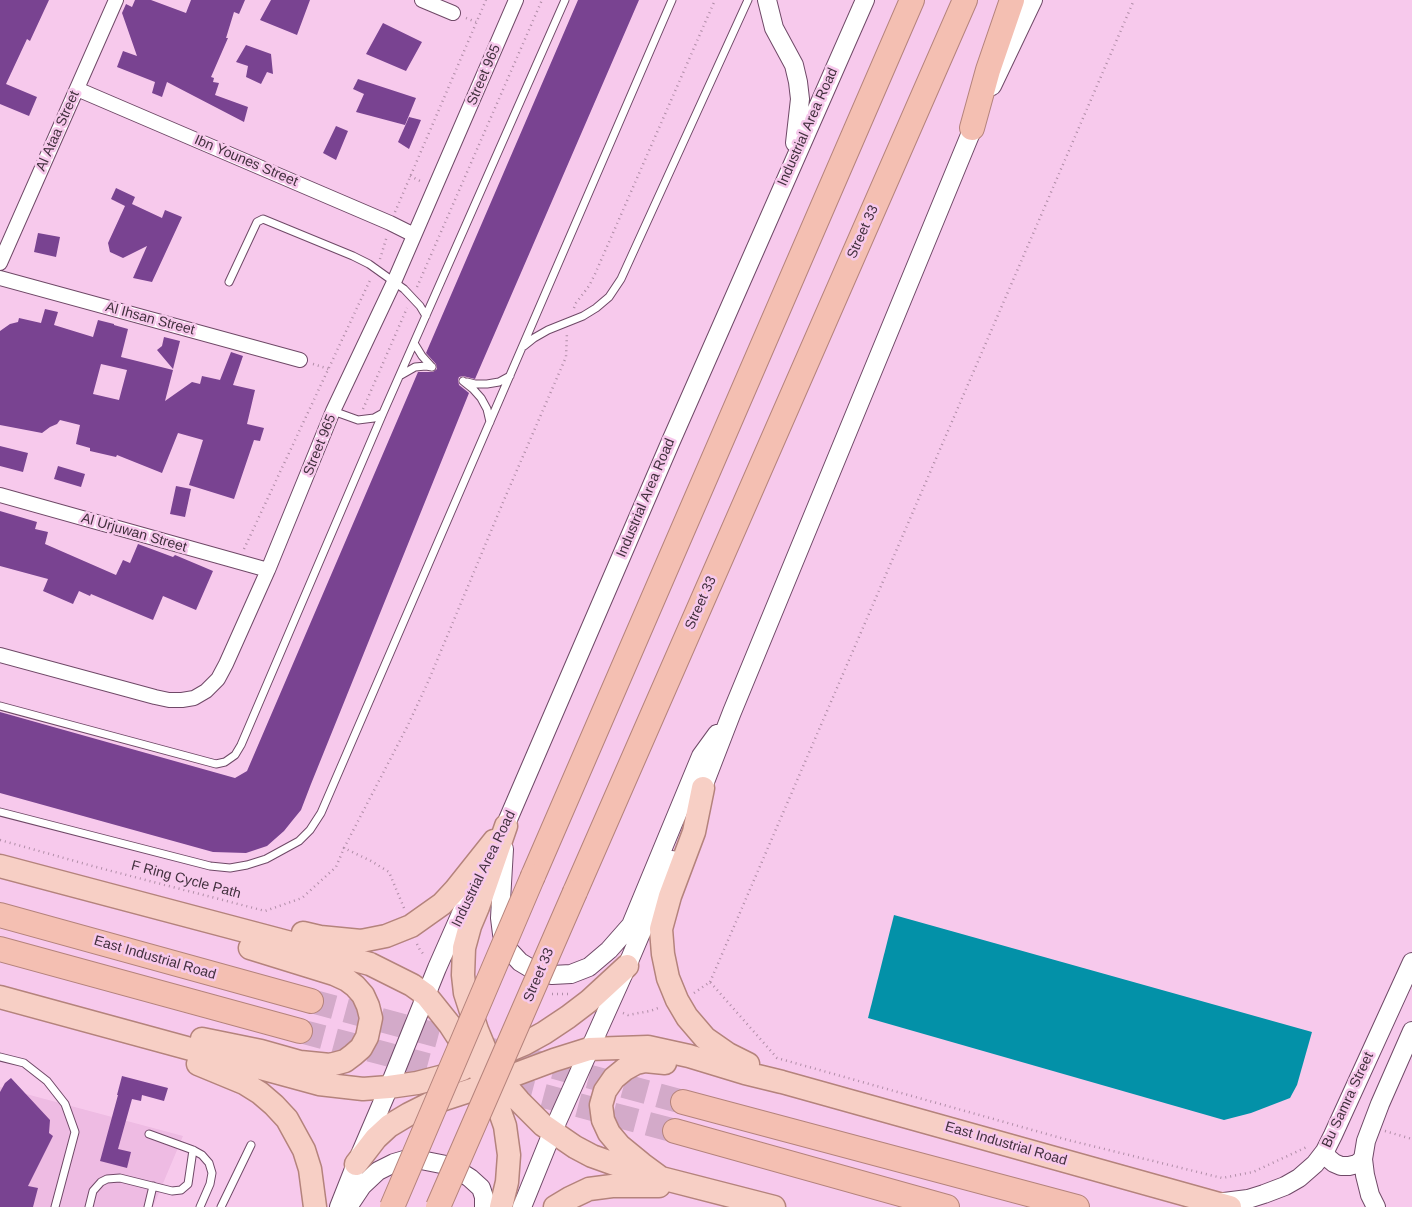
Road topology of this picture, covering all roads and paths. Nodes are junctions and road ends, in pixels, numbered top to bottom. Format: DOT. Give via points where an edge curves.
graph roads {
  1 [pos="116,0"];
  2 [pos="422,0"];
  3 [pos="486,0"];
  4 [pos="516,0"];
  5 [pos="542,0"];
  6 [pos="565,0"];
  7 [pos="672,0"];
  8 [pos="748,0"];
  9 [pos="767,0"];
  10 [pos="865,0"];
  11 [pos="912,0"];
  12 [pos="964,0"];
  13 [pos="1012,0"];
  14 [pos="1032,0"];
  15 [pos="1134,0"];
  16 [pos="453,13"];
  17 [pos="77,89"];
  18 [pos="972,128"];
  19 [pos="793,162"];
  20 [pos="390,223"];
  21 [pos="414,235"];
  22 [pos="0,263"];
  23 [pos="376,269"];
  24 [pos="0,278"];
  25 [pos="229,282"];
  26 [pos="394,282"];
  27 [pos="412,297"];
  28 [pos="426,316"];
  29 [pos="414,343"];
  30 [pos="522,348"];
  31 [pos="300,360"];
  32 [pos="400,375"];
  33 [pos="510,376"];
  34 [pos="334,410"];
  35 [pos="384,413"];
  36 [pos="358,420"];
  37 [pos="490,422"];
  38 [pos="0,495"];
  39 [pos="238,562"];
  40 [pos="268,570"];
  41 [pos="0,656"];
  42 [pos="0,706"];
  43 [pos="732,712"];
  44 [pos="703,788"];
  45 [pos="0,812"];
  46 [pos="506,826"];
  47 [pos="0,840"];
  48 [pos="344,848"];
  49 [pos="0,866"];
  50 [pos="138,903"];
  51 [pos="0,915"];
  52 [pos="0,949"];
  53 [pos="1412,962"];
  54 [pos="628,966"];
  55 [pos="710,982"];
  56 [pos="426,995"];
  57 [pos="0,997"];
  58 [pos="311,1001"];
  59 [pos="97,1023"];
  60 [pos="300,1031"];
  61 [pos="1412,1031"];
  62 [pos="589,1049"];
  63 [pos="0,1057"];
  64 [pos="483,1062"];
  65 [pos="782,1082"];
  66 [pos="494,1083"];
  67 [pos="389,1087"];
  68 [pos="683,1102"];
  69 [pos="1370,1126"];
  70 [pos="675,1131"];
  71 [pos="552,1133"];
  72 [pos="149,1134"];
  73 [pos="1412,1140"];
  74 [pos="251,1145"];
  75 [pos="193,1150"];
  76 [pos="1325,1151"];
  77 [pos="1363,1158"];
  78 [pos="356,1164"];
  79 [pos="1076,1164"];
  80 [pos="661,1178"];
  81 [pos="153,1186"];
  82 [pos="689,1186"];
  83 [pos="1222,1205"];
  84 [pos="55,1207"];
  85 [pos="89,1207"];
  86 [pos="148,1207"];
  87 [pos="200,1207"];
  88 [pos="221,1207"];
  89 [pos="315,1207"];
  90 [pos="339,1207"];
  91 [pos="348,1207"];
  92 [pos="392,1207"];
  93 [pos="438,1207"];
  94 [pos="484,1207"];
  95 [pos="501,1207"];
  96 [pos="522,1207"];
  97 [pos="555,1207"];
  98 [pos="774,1207"];
  99 [pos="947,1207"];
  100 [pos="1077,1207"];
  101 [pos="1376,1207"];
  1 -- 17 [label="street, Al Ataa Street"];
  2 -- 16 [label="street"];
  3 -- 20 [label="path"];
  4 -- 21 [label="street, Street 965"];
  5 -- 27 [label="path"];
  6 -- 28 [label="lane"];
  7 -- 30 [label="lane"];
  8 -- 30 [label="lane" via="621,279 596,308 548,330"];
  9 -- 19 [label="street" via="774,28 794,65 798,82 800,99"];
  10 -- 19 [label="street, Industrial Area Road"];
  11 -- 92 [label="highway, bridge"];
  12 -- 93 [label="highway, Street 33, bridge"];
  13 -- 18 [label="highway"];
  14 -- 18 [label="street"];
  15 -- 55 [label="path"];
  17 -- 20 [label="street, Ibn Younes Street"];
  17 -- 22 [label="street, Al Ataa Street"];
  18 -- 43 [label="street"];
  19 -- 46 [label="street, Industrial Area Road"];
  20 -- 21 [label="street, Ibn Younes Street"];
  20 -- 23 [label="path"];
  21 -- 26 [label="street, Street 965"];
  23 -- 25 [label="lane" via="353,256 263,219 257,222"];
  23 -- 26 [label="lane"];
  23 -- 39 [label="path"];
  24 -- 31 [label="street, Al Ihsan Street"];
  26 -- 27 [label="lane"];
  26 -- 34 [label="street, Street 965"];
  27 -- 28 [label="lane"];
  27 -- 36 [label="path"];
  28 -- 29 [label="lane"];
  29 -- 32 [label="lane"];
  29 -- 32 [label="lane" via="432,368 415,367"];
  30 -- 33 [label="lane"];
  32 -- 35 [label="lane"];
  33 -- 37 [label="lane"];
  33 -- 37 [label="lane" via="487,384 463,381 481,398"];
  34 -- 36 [label="lane"];
  34 -- 40 [label="street, Street 965"];
  35 -- 36 [label="lane"];
  35 -- 42 [label="lane" via="235,756 216,764"];
  37 -- 45 [label="lane" via="321,812 299,841 272,856 230,868 210,866"];
  38 -- 39 [label="street, Al Urjuwan Street"];
  39 -- 40 [label="street, Al Urjuwan Street"];
  40 -- 41 [label="street, Street 965" via="218,679 194,698 155,697"];
  43 -- 44 [label="street"];
  43 -- 46 [label="street" via="701,756 631,925 589,967 571,974 552,975 535,971 508,949 500,918"];
  44 -- 54 [label="street"];
  44 -- 65 [label="main road" via="694,832 661,929 668,978 687,1017 705,1038"];
  46 -- 50 [label="main road" via="442,904 411,926 386,936 343,940 228,914"];
  46 -- 56 [label="street, Industrial Area Road" via="467,900"];
  46 -- 64 [label="main road" via="464,948 465,993"];
  47 -- 48 [label="path, F Ring Cycle Path" via="265,911 302,898 336,867"];
  49 -- 50 [label="main road"];
  50 -- 56 [label="main road" via="370,964"];
  50 -- 59 [label="main road" via="219,938 347,980 363,995 368,1006 371,1018 367,1037 353,1055 330,1065 300,1062 226,1043"];
  51 -- 58 [label="highway, East Industrial Road"];
  52 -- 60 [label="highway"];
  53 -- 76 [label="street, Bu Samra Street"];
  54 -- 62 [label="street"];
  54 -- 64 [label="main road" via="589,1001 544,1033"];
  56 -- 64 [label="main road"];
  56 -- 67 [label="street"];
  57 -- 59 [label="main road"];
  59 -- 67 [label="main road" via="319,1084 363,1089"];
  59 -- 89 [label="main road" via="218,1071 260,1093 292,1127 304,1150"];
  61 -- 69 [label="street"];
  62 -- 65 [label="main road" via="648,1047"];
  62 -- 66 [label="main road"];
  62 -- 71 [label="street"];
  63 -- 84 [label="lane" via="24,1063 47,1081 65,1104 75,1132"];
  64 -- 66 [label="main road"];
  64 -- 67 [label="main road" via="418,1083"];
  65 -- 79 [label="main road, East Industrial Road"];
  66 -- 71 [label="main road"];
  66 -- 78 [label="main road" via="429,1104 409,1114 376,1138"];
  66 -- 95 [label="main road" via="510,1155"];
  67 -- 78 [label="street"];
  68 -- 100 [label="highway"];
  69 -- 73 [label="path"];
  69 -- 77 [label="street"];
  70 -- 99 [label="highway"];
  71 -- 80 [label="main road" via="592,1156"];
  71 -- 96 [label="street"];
  72 -- 75 [label="lane"];
  74 -- 88 [label="lane"];
  75 -- 81 [label="lane" via="185,1188 176,1191"];
  75 -- 87 [label="lane" via="209,1163 212,1173"];
  76 -- 77 [label="street" via="1334,1164 1341,1166 1357,1164"];
  76 -- 83 [label="street, Bu Samra Street" via="1305,1173 1285,1186"];
  77 -- 101 [label="street" via="1370,1195"];
  78 -- 90 [label="street"];
  79 -- 80 [label="main road" via="996,1155 669,1063 645,1061 625,1069 614,1078 601,1105 603,1120 620,1146"];
  79 -- 83 [label="main road, East Industrial Road"];
  80 -- 82 [label="main road"];
  81 -- 85 [label="lane" via="120,1178 107,1179 96,1186"];
  81 -- 86 [label="lane"];
  82 -- 97 [label="main road" via="612,1186 590,1190"];
  82 -- 98 [label="main road"];
  91 -- 94 [label="street" via="362,1186 378,1171 411,1158 451,1166 470,1178 480,1188"];
}
